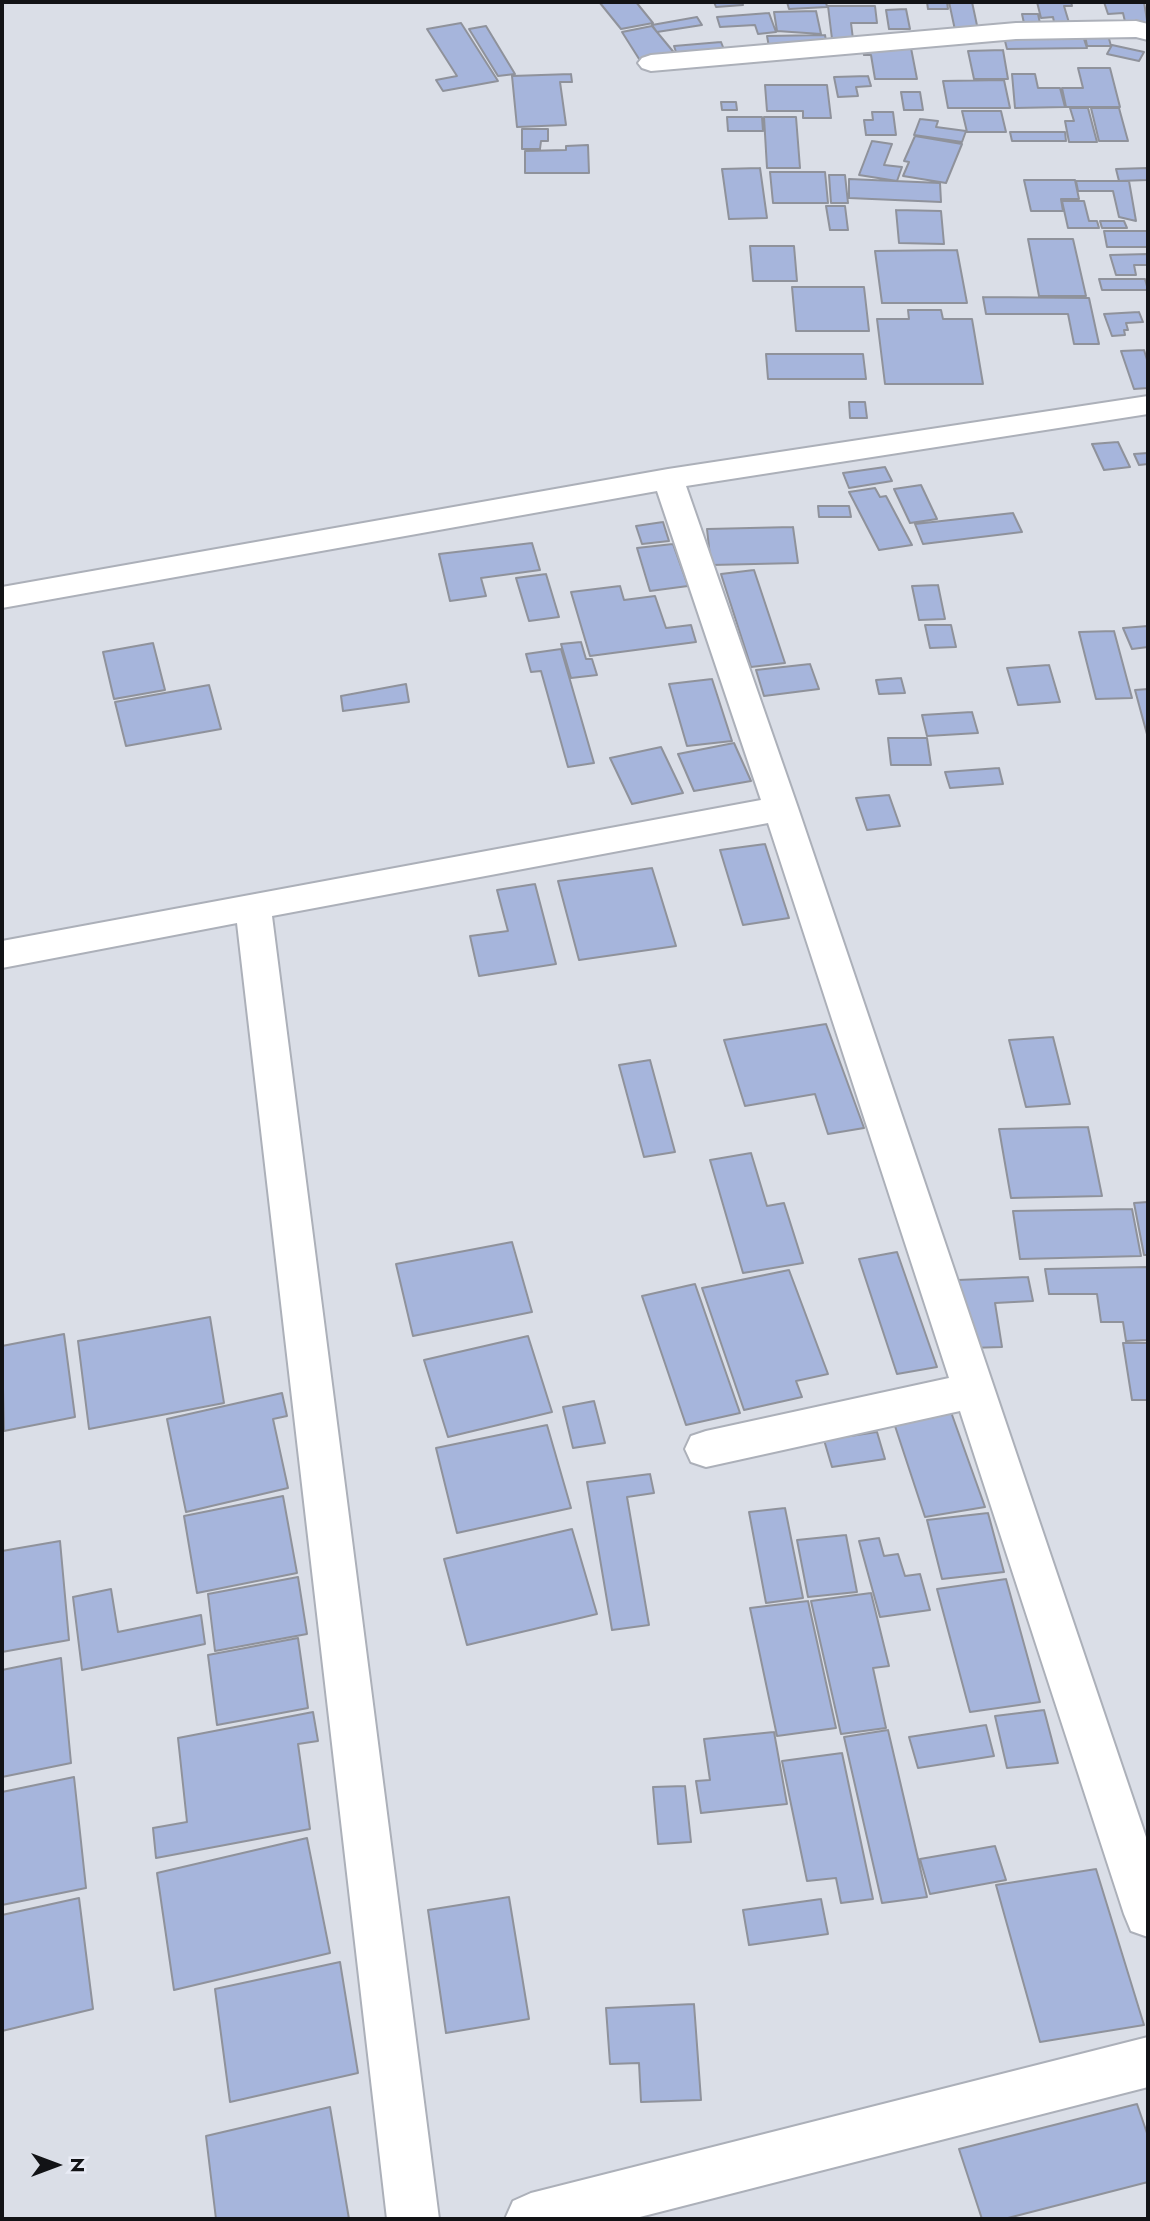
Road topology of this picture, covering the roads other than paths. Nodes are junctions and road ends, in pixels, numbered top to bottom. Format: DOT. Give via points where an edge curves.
graph roads {
  1 [pos="1148,32"];
  2 [pos="651,63"];
  3 [pos="1148,405"];
  4 [pos="668,479"];
  5 [pos="2,597"];
  6 [pos="781,808"];
  7 [pos="253,907"];
  8 [pos="2,954"];
  9 [pos="973,1390"];
  10 [pos="706,1449"];
  11 [pos="1148,1914"];
  12 [pos="1148,2062"];
  13 [pos="413,2219"];
  14 [pos="531,2219"];
  1 -- 2 [label="street" via="1016,31"];
  3 -- 4 [label="street"];
  4 -- 5 [label="street"];
  4 -- 6 [label="street"];
  6 -- 7 [label="street"];
  6 -- 9 [label="street"];
  7 -- 8 [label="street"];
  7 -- 13 [label="street"];
  9 -- 10 [label="street"];
  9 -- 11 [label="street"];
  12 -- 14 [label="street"];
}
